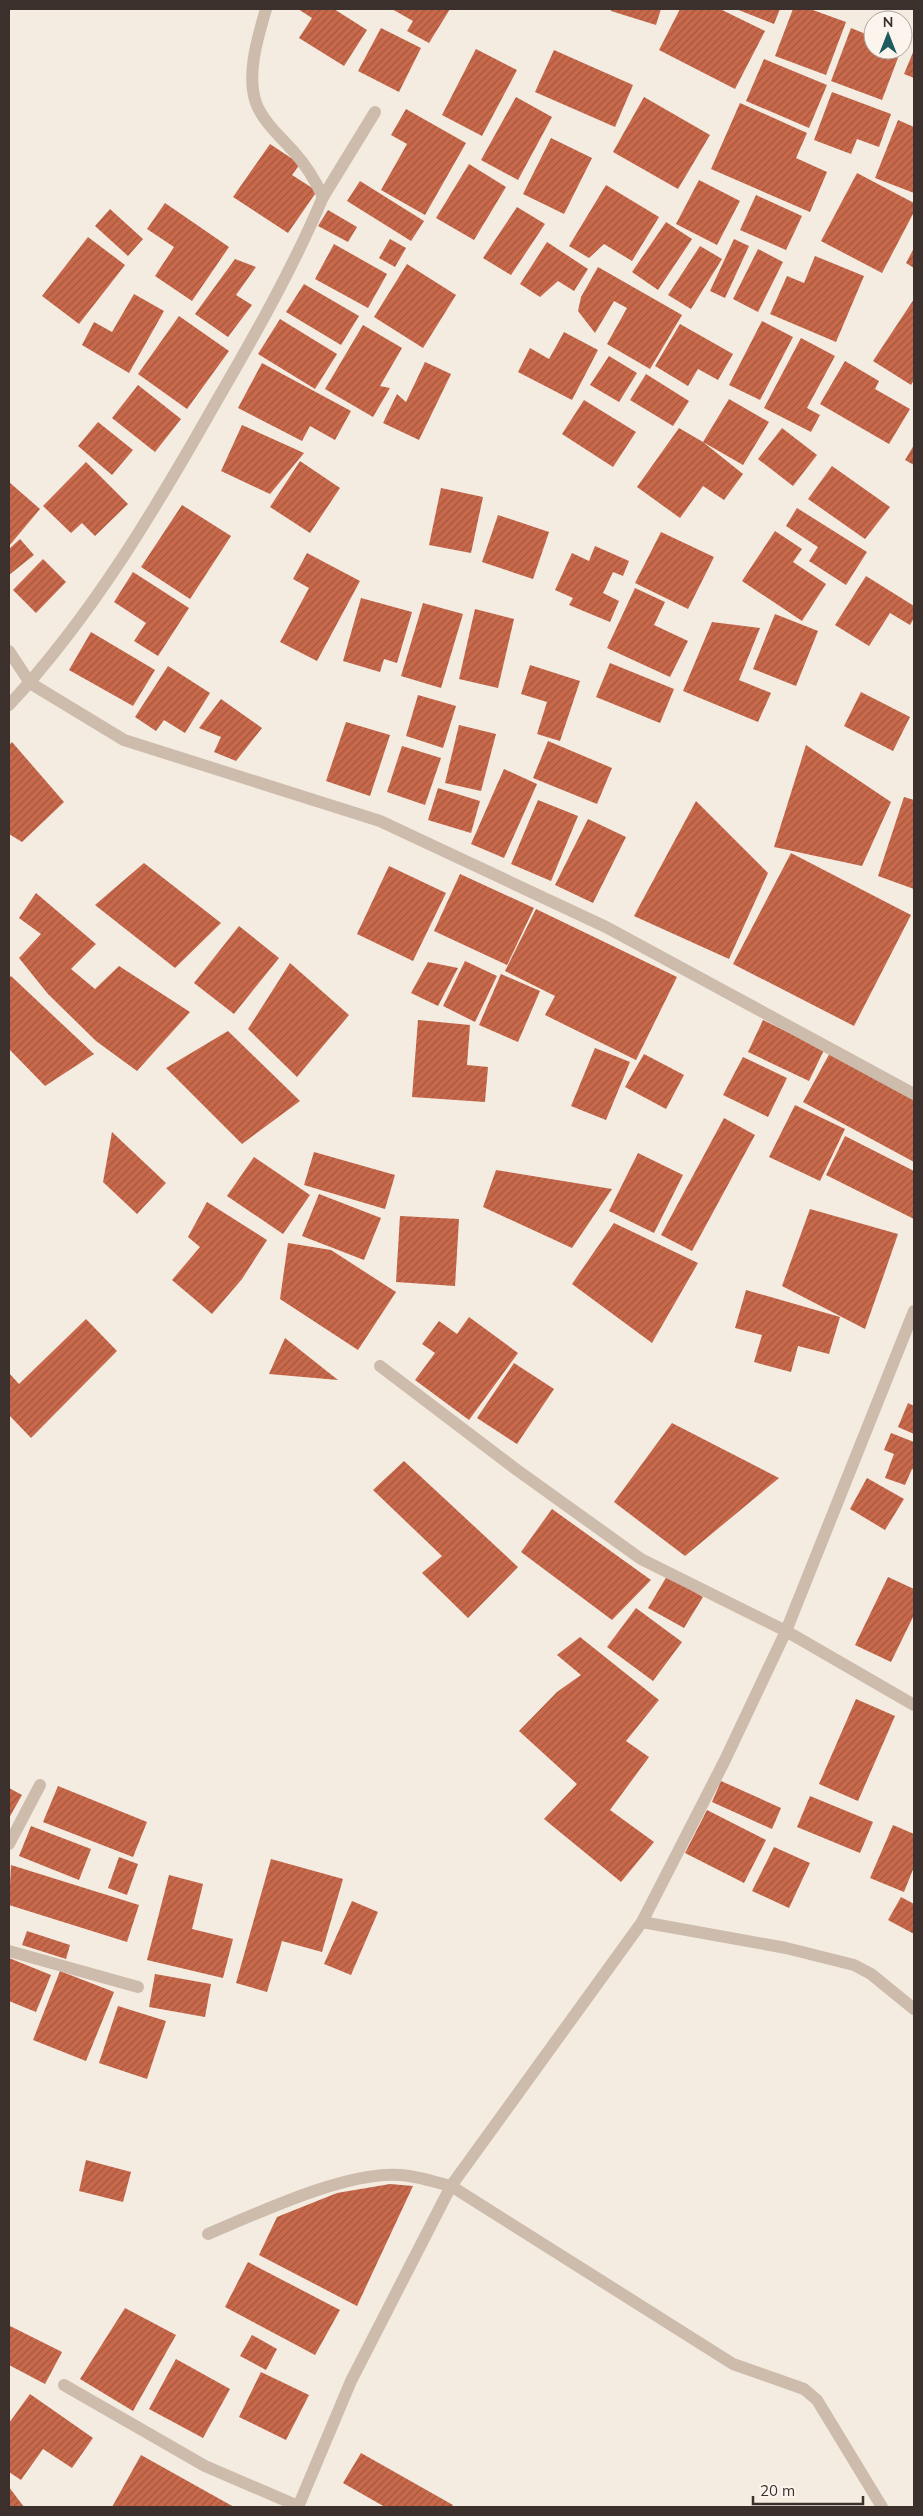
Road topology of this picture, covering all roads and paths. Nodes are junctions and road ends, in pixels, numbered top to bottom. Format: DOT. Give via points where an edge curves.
graph roads {
  1 [pos="266,9"];
  2 [pos="375,112"];
  3 [pos="323,196"];
  4 [pos="9,651"];
  5 [pos="30,683"];
  6 [pos="9,705"];
  7 [pos="914,1094"];
  8 [pos="914,1311"];
  9 [pos="380,1366"];
  10 [pos="786,1631"];
  11 [pos="914,1705"];
  12 [pos="40,1785"];
  13 [pos="9,1844"];
  14 [pos="642,1922"];
  15 [pos="9,1951"];
  16 [pos="138,1987"];
  17 [pos="914,2009"];
  18 [pos="452,2186"];
  19 [pos="208,2234"];
  20 [pos="64,2386"];
  21 [pos="298,2507"];
  22 [pos="882,2507"];
  1 -- 3 [label="street" via="254,58 253,90 257,105 267,122 303,163"];
  2 -- 3 [label="street"];
  3 -- 5 [label="street" via="271,305 169,485 90,605"];
  4 -- 5 [label="street"];
  5 -- 6 [label="street"];
  5 -- 7 [label="street" via="124,740 389,826 606,927"];
  8 -- 10 [label="street"];
  9 -- 10 [label="street" via="641,1559"];
  10 -- 11 [label="street"];
  10 -- 14 [label="street" via="725,1760"];
  12 -- 13 [label="street"];
  14 -- 17 [label="street" via="854,1964"];
  14 -- 18 [label="street"];
  15 -- 16 [label="street"];
  18 -- 19 [label="street" via="399,2174 369,2177 331,2186"];
  18 -- 21 [label="street" via="350,2381"];
  18 -- 22 [label="street" via="733,2364 804,2388 816,2400"];
  20 -- 21 [label="street" via="205,2466"];
}
